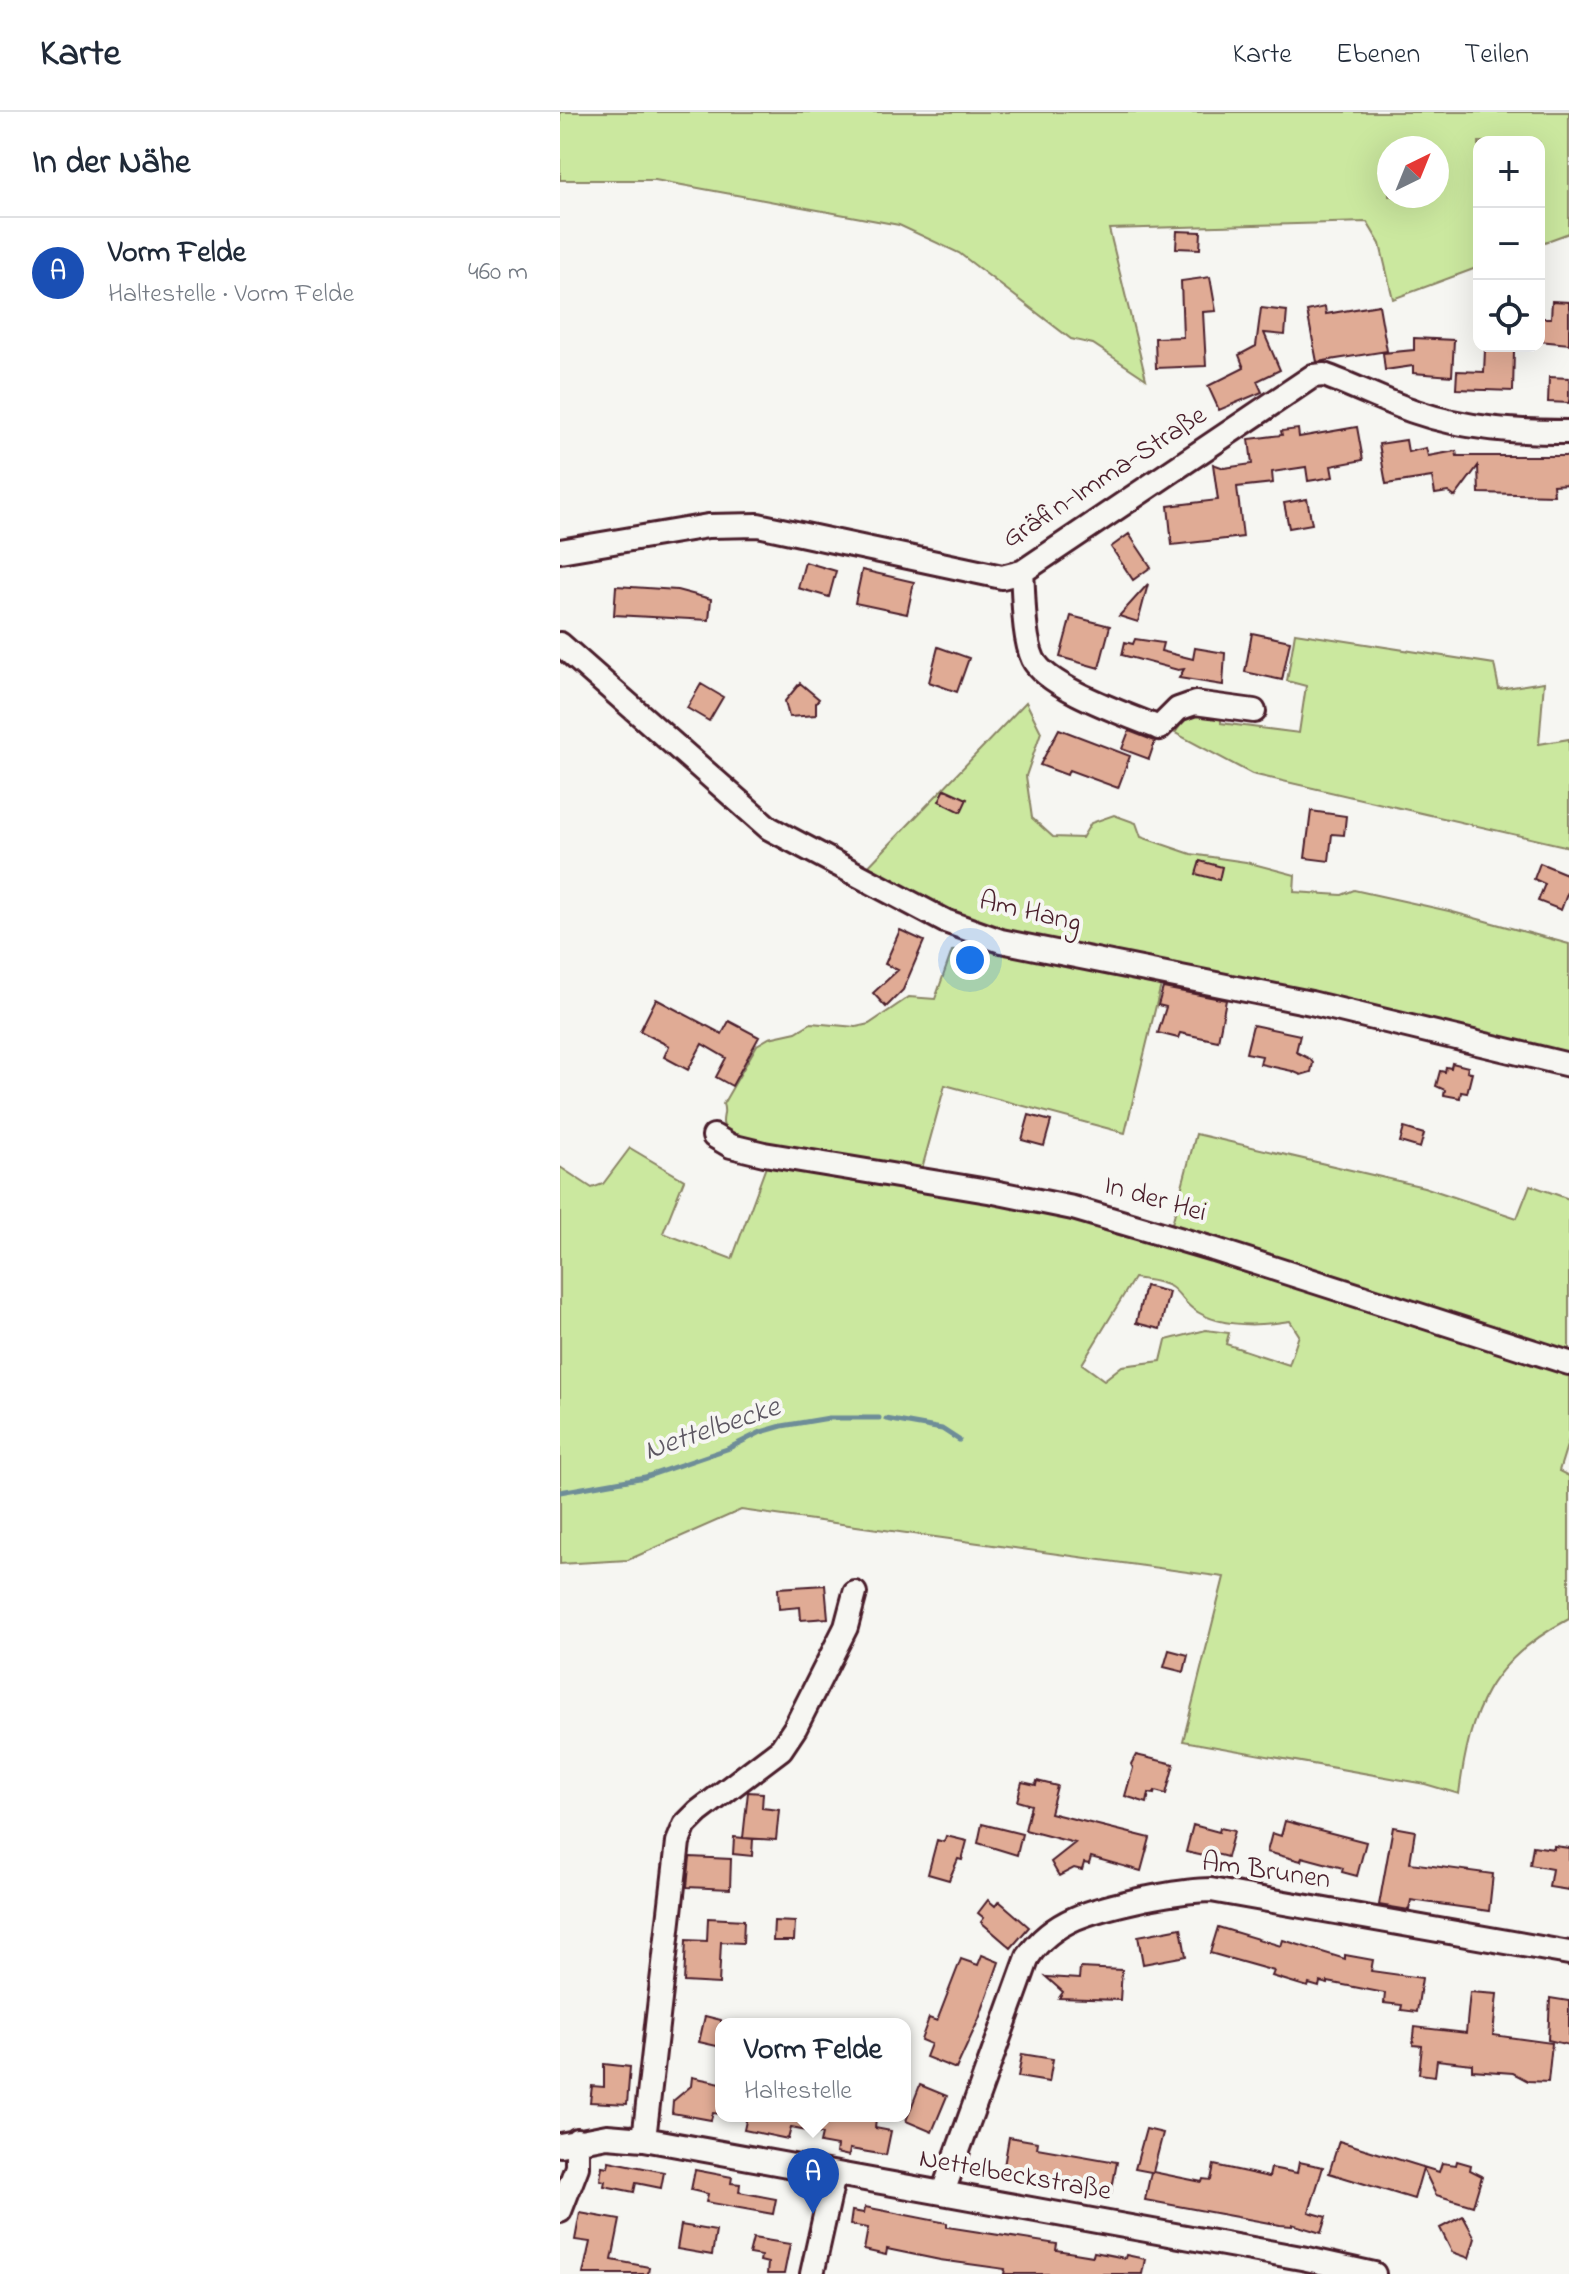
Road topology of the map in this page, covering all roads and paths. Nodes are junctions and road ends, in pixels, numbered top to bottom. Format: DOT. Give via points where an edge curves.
graph roads {
  1 [pos="1569,432"];
  2 [pos="560,551"];
  3 [pos="1022,572"];
  4 [pos="560,644"];
  5 [pos="1254,711"];
  6 [pos="1569,1065"];
  7 [pos="714,1136"];
  8 [pos="1569,1363"];
  9 [pos="855,1593"];
  10 [pos="1569,1953"];
  11 [pos="644,2139"];
  12 [pos="569,2142"];
  13 [pos="834,2175"];
  14 [pos="943,2192"];
  15 [pos="560,2211"];
  16 [pos="812,2274"];
  17 [pos="1374,2274"];
  1 -- 3 [label="street, Gräfin-Imma-Straße" via="1516,431 1444,419 1324,375 1313,376"];
  2 -- 3 [label="street, Gräfin-Imma-Straße" via="708,526 758,525 1002,577"];
  3 -- 5 [label="street" via="1034,661 1061,686 1159,728 1178,709 1195,703"];
  4 -- 6 [label="street, Am Hang" via="769,828 945,921 1001,941 1311,1003"];
  7 -- 8 [label="street, In der Hei" via="764,1154 1073,1208"];
  9 -- 11 [label="street" via="846,1627 781,1749 698,1812 678,1842"];
  10 -- 14 [label="street, Am Brunen" via="1211,1890 1100,1908 1049,1932 1028,1957"];
  11 -- 12 [label="street, Nettelbeckstraße" via="607,2136"];
  11 -- 13 [label="street, Nettelbeckstraße"];
  12 -- 15 [label="street" via="577,2167"];
  13 -- 14 [label="street, Nettelbeckstraße"];
  13 -- 16 [label="street"];
  14 -- 17 [label="street, Nettelbeckstraße"];
}
